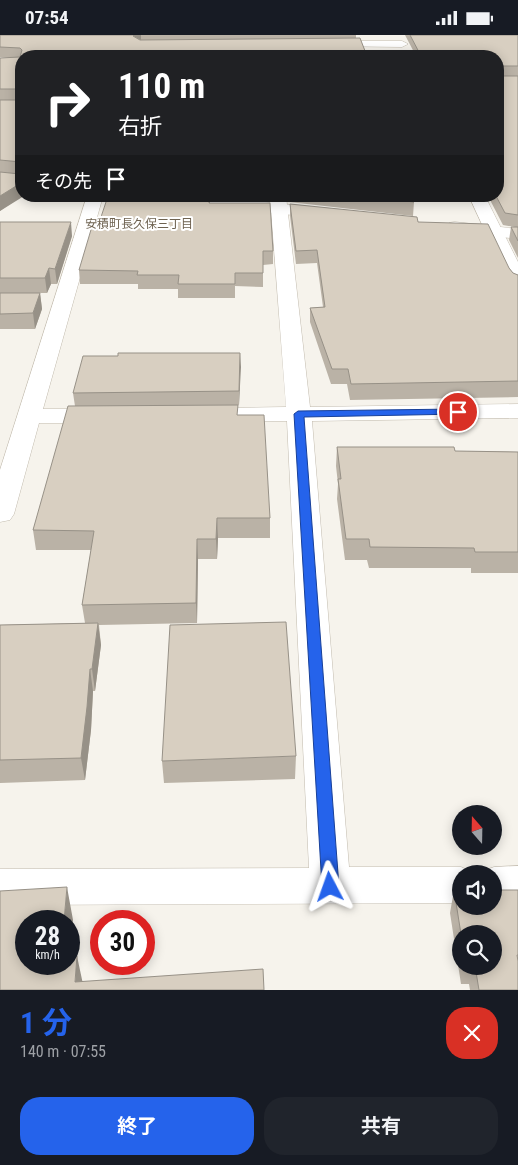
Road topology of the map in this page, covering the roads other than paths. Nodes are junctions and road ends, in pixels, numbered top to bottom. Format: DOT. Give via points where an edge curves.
graph roads {
  1 [pos="400,39"];
  2 [pos="315,44"];
  3 [pos="93,202"];
  4 [pos="278,202"];
  5 [pos="480,202"];
  6 [pos="347,216"];
  7 [pos="435,225"];
  8 [pos="494,231"];
  9 [pos="518,234"];
  10 [pos="518,281"];
  11 [pos="518,411"];
  12 [pos="298,414"];
  13 [pos="209,415"];
  14 [pos="29,416"];
  15 [pos="129,416"];
  16 [pos="0,514"];
  17 [pos="518,884"];
  18 [pos="452,885"];
  19 [pos="502,885"];
  20 [pos="0,887"];
  21 [pos="330,887"];
  1 -- 2 [label="street"];
  3 -- 14 [label="street" via="55,301"];
  4 -- 6 [label="street"];
  4 -- 12 [label="street"];
  5 -- 8 [label="street"];
  7 -- 8 [label="street"];
  8 -- 9 [label="street"];
  8 -- 10 [label="street"];
  11 -- 12 [label="street"];
  12 -- 13 [label="street"];
  12 -- 21 [label="street"];
  14 -- 15 [label="street"];
  14 -- 16 [label="street"];
  17 -- 19 [label="street"];
  18 -- 21 [label="street"];
  20 -- 21 [label="street"];
}
